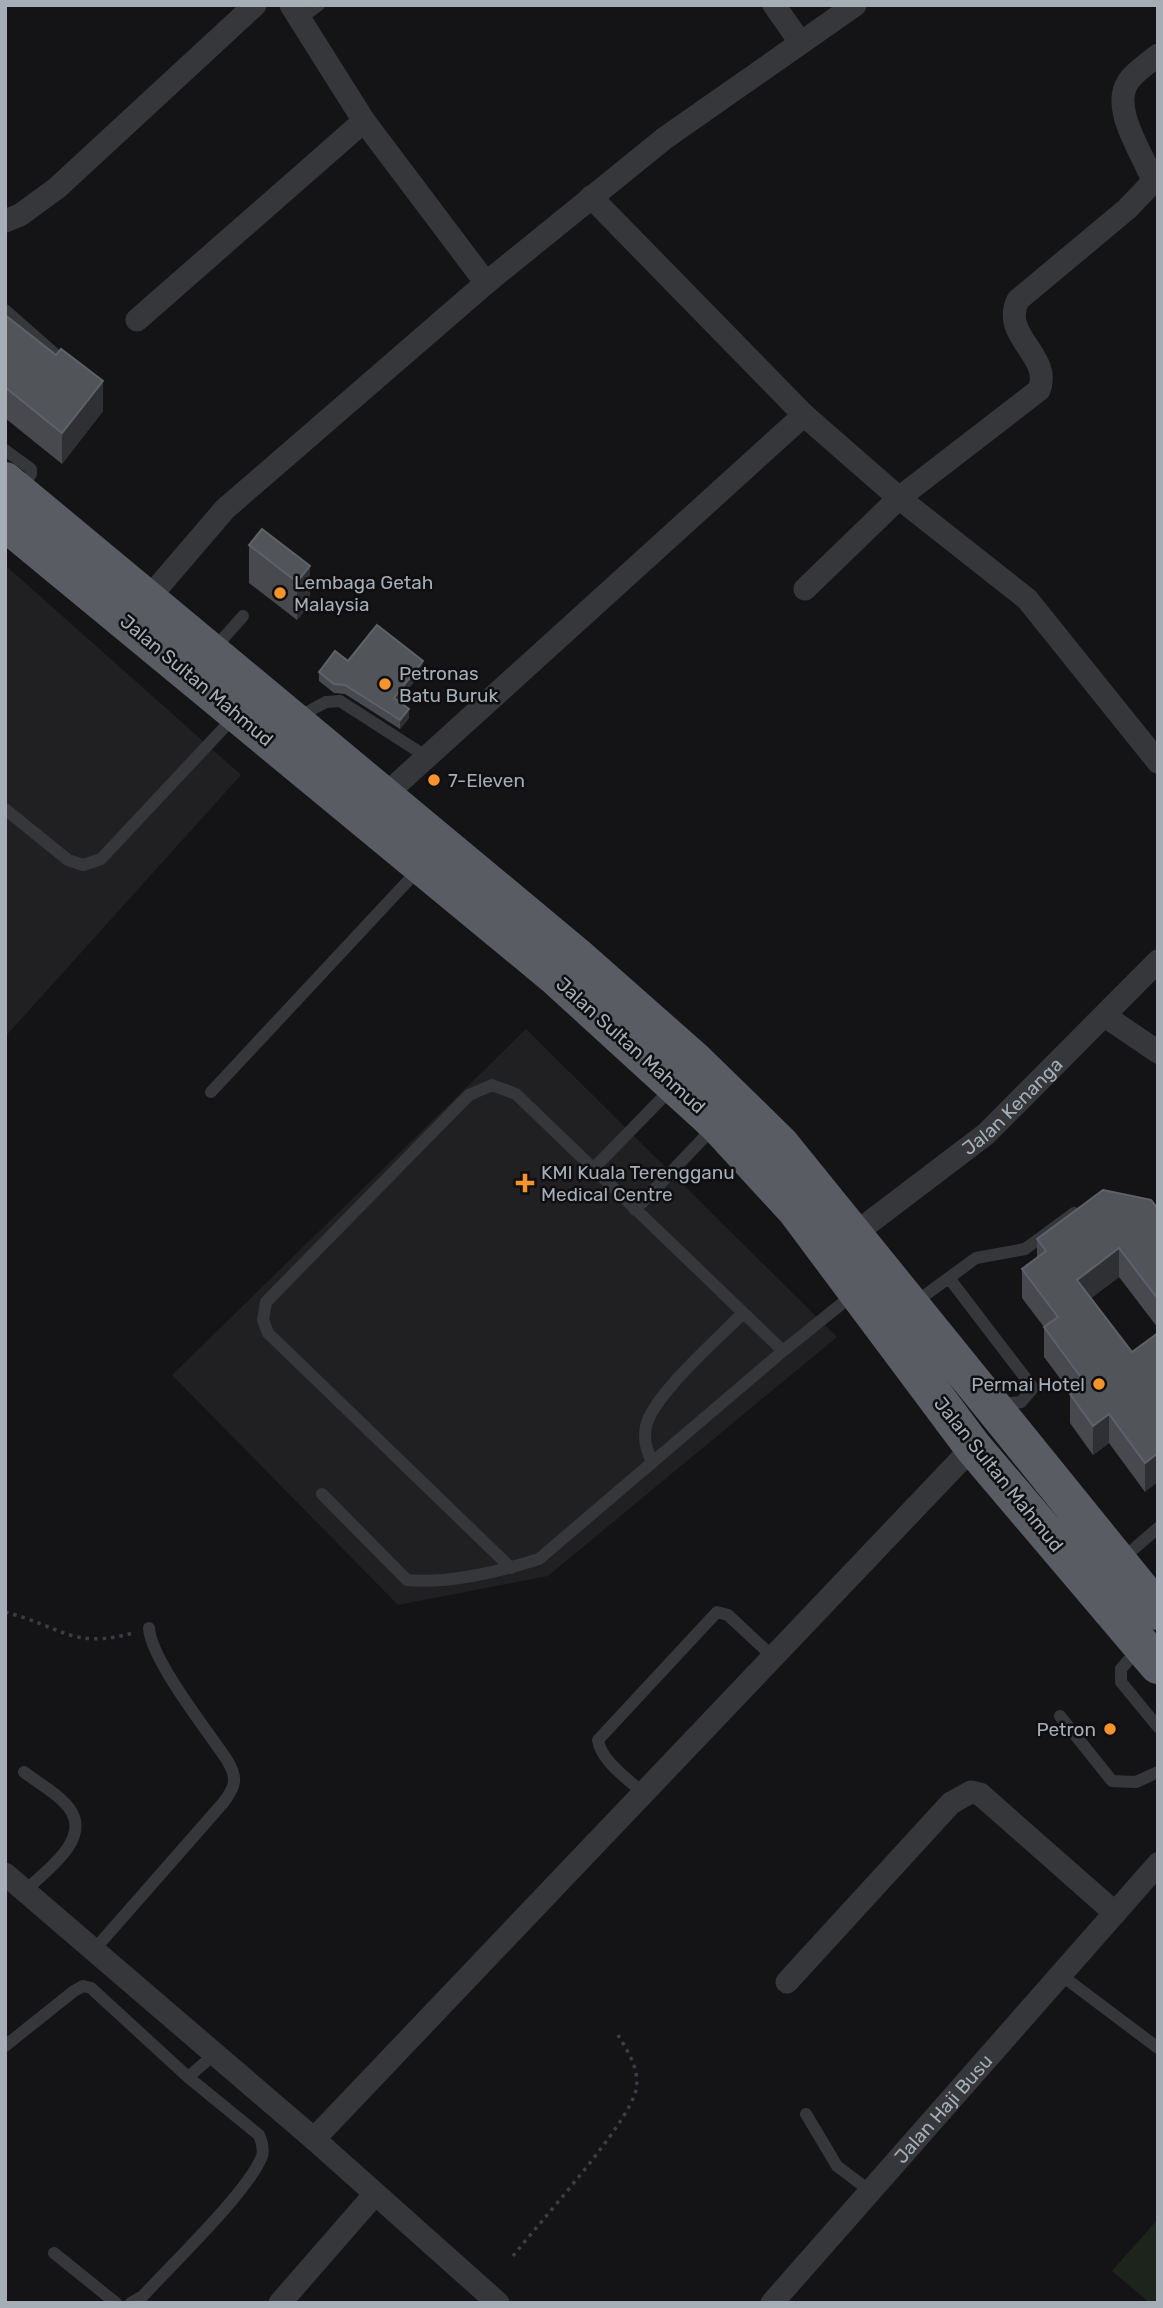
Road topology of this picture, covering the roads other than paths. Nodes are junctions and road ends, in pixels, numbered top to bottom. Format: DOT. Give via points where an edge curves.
graph roads {
  1 [pos="255,5"];
  2 [pos="319,5"];
  3 [pos="774,5"];
  4 [pos="855,5"];
  5 [pos="295,12"];
  6 [pos="800,42"];
  7 [pos="1158,55"];
  8 [pos="364,121"];
  9 [pos="1155,175"];
  10 [pos="591,197"];
  11 [pos="5,221"];
  12 [pos="486,283"];
  13 [pos="5,310"];
  14 [pos="137,320"];
  15 [pos="55,354"];
  16 [pos="804,415"];
  17 [pos="5,450"];
  18 [pos="10,498"];
  19 [pos="899,498"];
  20 [pos="805,589"];
  21 [pos="146,600"];
  22 [pos="243,617"];
  23 [pos="211,652"];
  24 [pos="238,713"];
  25 [pos="293,720"];
  26 [pos="1154,749"];
  27 [pos="427,757"];
  28 [pos="385,795"];
  29 [pos="5,809"];
  30 [pos="422,866"];
  31 [pos="1158,961"];
  32 [pos="1105,1016"];
  33 [pos="1158,1052"];
  34 [pos="675,1085"];
  35 [pos="211,1092"];
  36 [pos="717,1124"];
  37 [pos="593,1169"];
  38 [pos="1080,1208"];
  39 [pos="635,1210"];
  40 [pos="853,1235"];
  41 [pos="949,1279"];
  42 [pos="858,1291"];
  43 [pos="911,1306"];
  44 [pos="743,1313"];
  45 [pos="783,1351"];
  46 [pos="989,1403"];
  47 [pos="973,1447"];
  48 [pos="652,1463"];
  49 [pos="322,1494"];
  50 [pos="1155,1535"];
  51 [pos="1119,1561"];
  52 [pos="511,1568"];
  53 [pos="1158,1611"];
  54 [pos="149,1628"];
  55 [pos="1149,1655"];
  56 [pos="773,1657"];
  57 [pos="1060,1716"];
  58 [pos="1158,1727"];
  59 [pos="24,1772"];
  60 [pos="1158,1772"];
  61 [pos="643,1793"];
  62 [pos="1158,1864"];
  63 [pos="5,1874"];
  64 [pos="25,1891"];
  65 [pos="1115,1913"];
  66 [pos="94,1950"];
  67 [pos="1061,1975"];
  68 [pos="787,1982"];
  69 [pos="5,2046"];
  70 [pos="1158,2048"];
  71 [pos="215,2054"];
  72 [pos="187,2077"];
  73 [pos="806,2114"];
  74 [pos="314,2139"];
  75 [pos="870,2191"];
  76 [pos="375,2194"];
  77 [pos="54,2253"];
  78 [pos="116,2303"];
  79 [pos="131,2303"];
  80 [pos="280,2303"];
  81 [pos="498,2303"];
  82 [pos="772,2303"];
  1 -- 11 [label="street" via="57,188"];
  2 -- 5 [label="lane"];
  3 -- 6 [label="street"];
  4 -- 6 [label="street"];
  5 -- 8 [label="street"];
  6 -- 10 [label="street"];
  7 -- 9 [label="street" via="1129,80 1122,94 1123,110"];
  8 -- 12 [label="street"];
  8 -- 14 [label="street"];
  9 -- 19 [label="street" via="1128,209 1018,300 1012,311 1041,371 1039,390"];
  10 -- 12 [label="street"];
  10 -- 16 [label="street"];
  12 -- 21 [label="street" via="225,509"];
  13 -- 15 [label="lane"];
  16 -- 19 [label="street"];
  16 -- 27 [label="street"];
  17 -- 18 [label="lane" via="31,469"];
  18 -- 21 [label="highway, Jalan Sultan Mahmud"];
  18 -- 24 [label="highway, Jalan Sultan Mahmud"];
  19 -- 20 [label="street"];
  19 -- 26 [label="street" via="1027,599"];
  21 -- 23 [label="highway, Jalan Sultan Mahmud"];
  22 -- 23 [label="lane"];
  23 -- 25 [label="highway, Jalan Sultan Mahmud"];
  24 -- 29 [label="lane" via="101,859 83,865 68,860"];
  24 -- 30 [label="highway, Jalan Sultan Mahmud"];
  25 -- 27 [label="lane" via="326,702 340,701"];
  25 -- 28 [label="highway, Jalan Sultan Mahmud"];
  27 -- 28 [label="street"];
  28 -- 40 [label="highway, Jalan Sultan Mahmud" via="695,1061 780,1144"];
  30 -- 34 [label="highway, Jalan Sultan Mahmud" via="555,976"];
  30 -- 35 [label="lane"];
  31 -- 32 [label="street, Jalan Kenanga"];
  32 -- 33 [label="street"];
  32 -- 40 [label="street, Jalan Kenanga" via="986,1134"];
  34 -- 36 [label="highway, Jalan Sultan Mahmud"];
  34 -- 37 [label="lane"];
  36 -- 39 [label="lane"];
  36 -- 42 [label="highway, Jalan Sultan Mahmud" via="796,1210"];
  37 -- 39 [label="lane"];
  37 -- 52 [label="lane" via="516,1094 492,1085 468,1095 266,1302 263,1320 268,1333"];
  38 -- 41 [label="lane" via="1025,1248 976,1258"];
  39 -- 44 [label="lane"];
  40 -- 43 [label="highway, Jalan Sultan Mahmud"];
  41 -- 43 [label="lane"];
  41 -- 46 [label="lane" via="1033,1388 1021,1402"];
  42 -- 45 [label="lane"];
  42 -- 47 [label="highway, Jalan Sultan Mahmud"];
  43 -- 46 [label="highway, Jalan Sultan Mahmud"];
  44 -- 45 [label="lane"];
  44 -- 48 [label="lane" via="655,1404 644,1441"];
  45 -- 48 [label="lane"];
  46 -- 51 [label="highway, Jalan Sultan Mahmud"];
  47 -- 55 [label="highway, Jalan Sultan Mahmud"];
  47 -- 56 [label="street"];
  48 -- 52 [label="lane" via="539,1559"];
  49 -- 52 [label="lane" via="407,1580 425,1582"];
  50 -- 51 [label="lane"];
  51 -- 53 [label="highway, Jalan Sultan Mahmud"];
  54 -- 66 [label="lane" via="161,1660 227,1760 236,1782"];
  55 -- 58 [label="lane" via="1121,1669 1121,1682"];
  56 -- 61 [label="street"];
  56 -- 61 [label="lane" via="728,1615 718,1612 598,1740 609,1760"];
  57 -- 60 [label="lane" via="1112,1781 1136,1782"];
  59 -- 64 [label="lane" via="70,1809 76,1823 74,1840"];
  61 -- 74 [label="street"];
  62 -- 65 [label="street, Jalan Haji Busu"];
  63 -- 64 [label="street"];
  64 -- 66 [label="street"];
  65 -- 67 [label="street, Jalan Haji Busu"];
  65 -- 68 [label="street" via="980,1794 971,1792 951,1803"];
  66 -- 71 [label="street"];
  67 -- 70 [label="lane"];
  67 -- 75 [label="street, Jalan Haji Busu"];
  69 -- 72 [label="lane" via="83,1986 91,1988"];
  71 -- 72 [label="lane"];
  71 -- 74 [label="street"];
  72 -- 79 [label="lane" via="259,2135 262,2156 240,2189 143,2296"];
  73 -- 75 [label="lane" via="837,2166"];
  74 -- 76 [label="street"];
  75 -- 82 [label="street, Jalan Haji Busu"];
  76 -- 80 [label="street"];
  76 -- 81 [label="street"];
  77 -- 78 [label="lane"];
}
